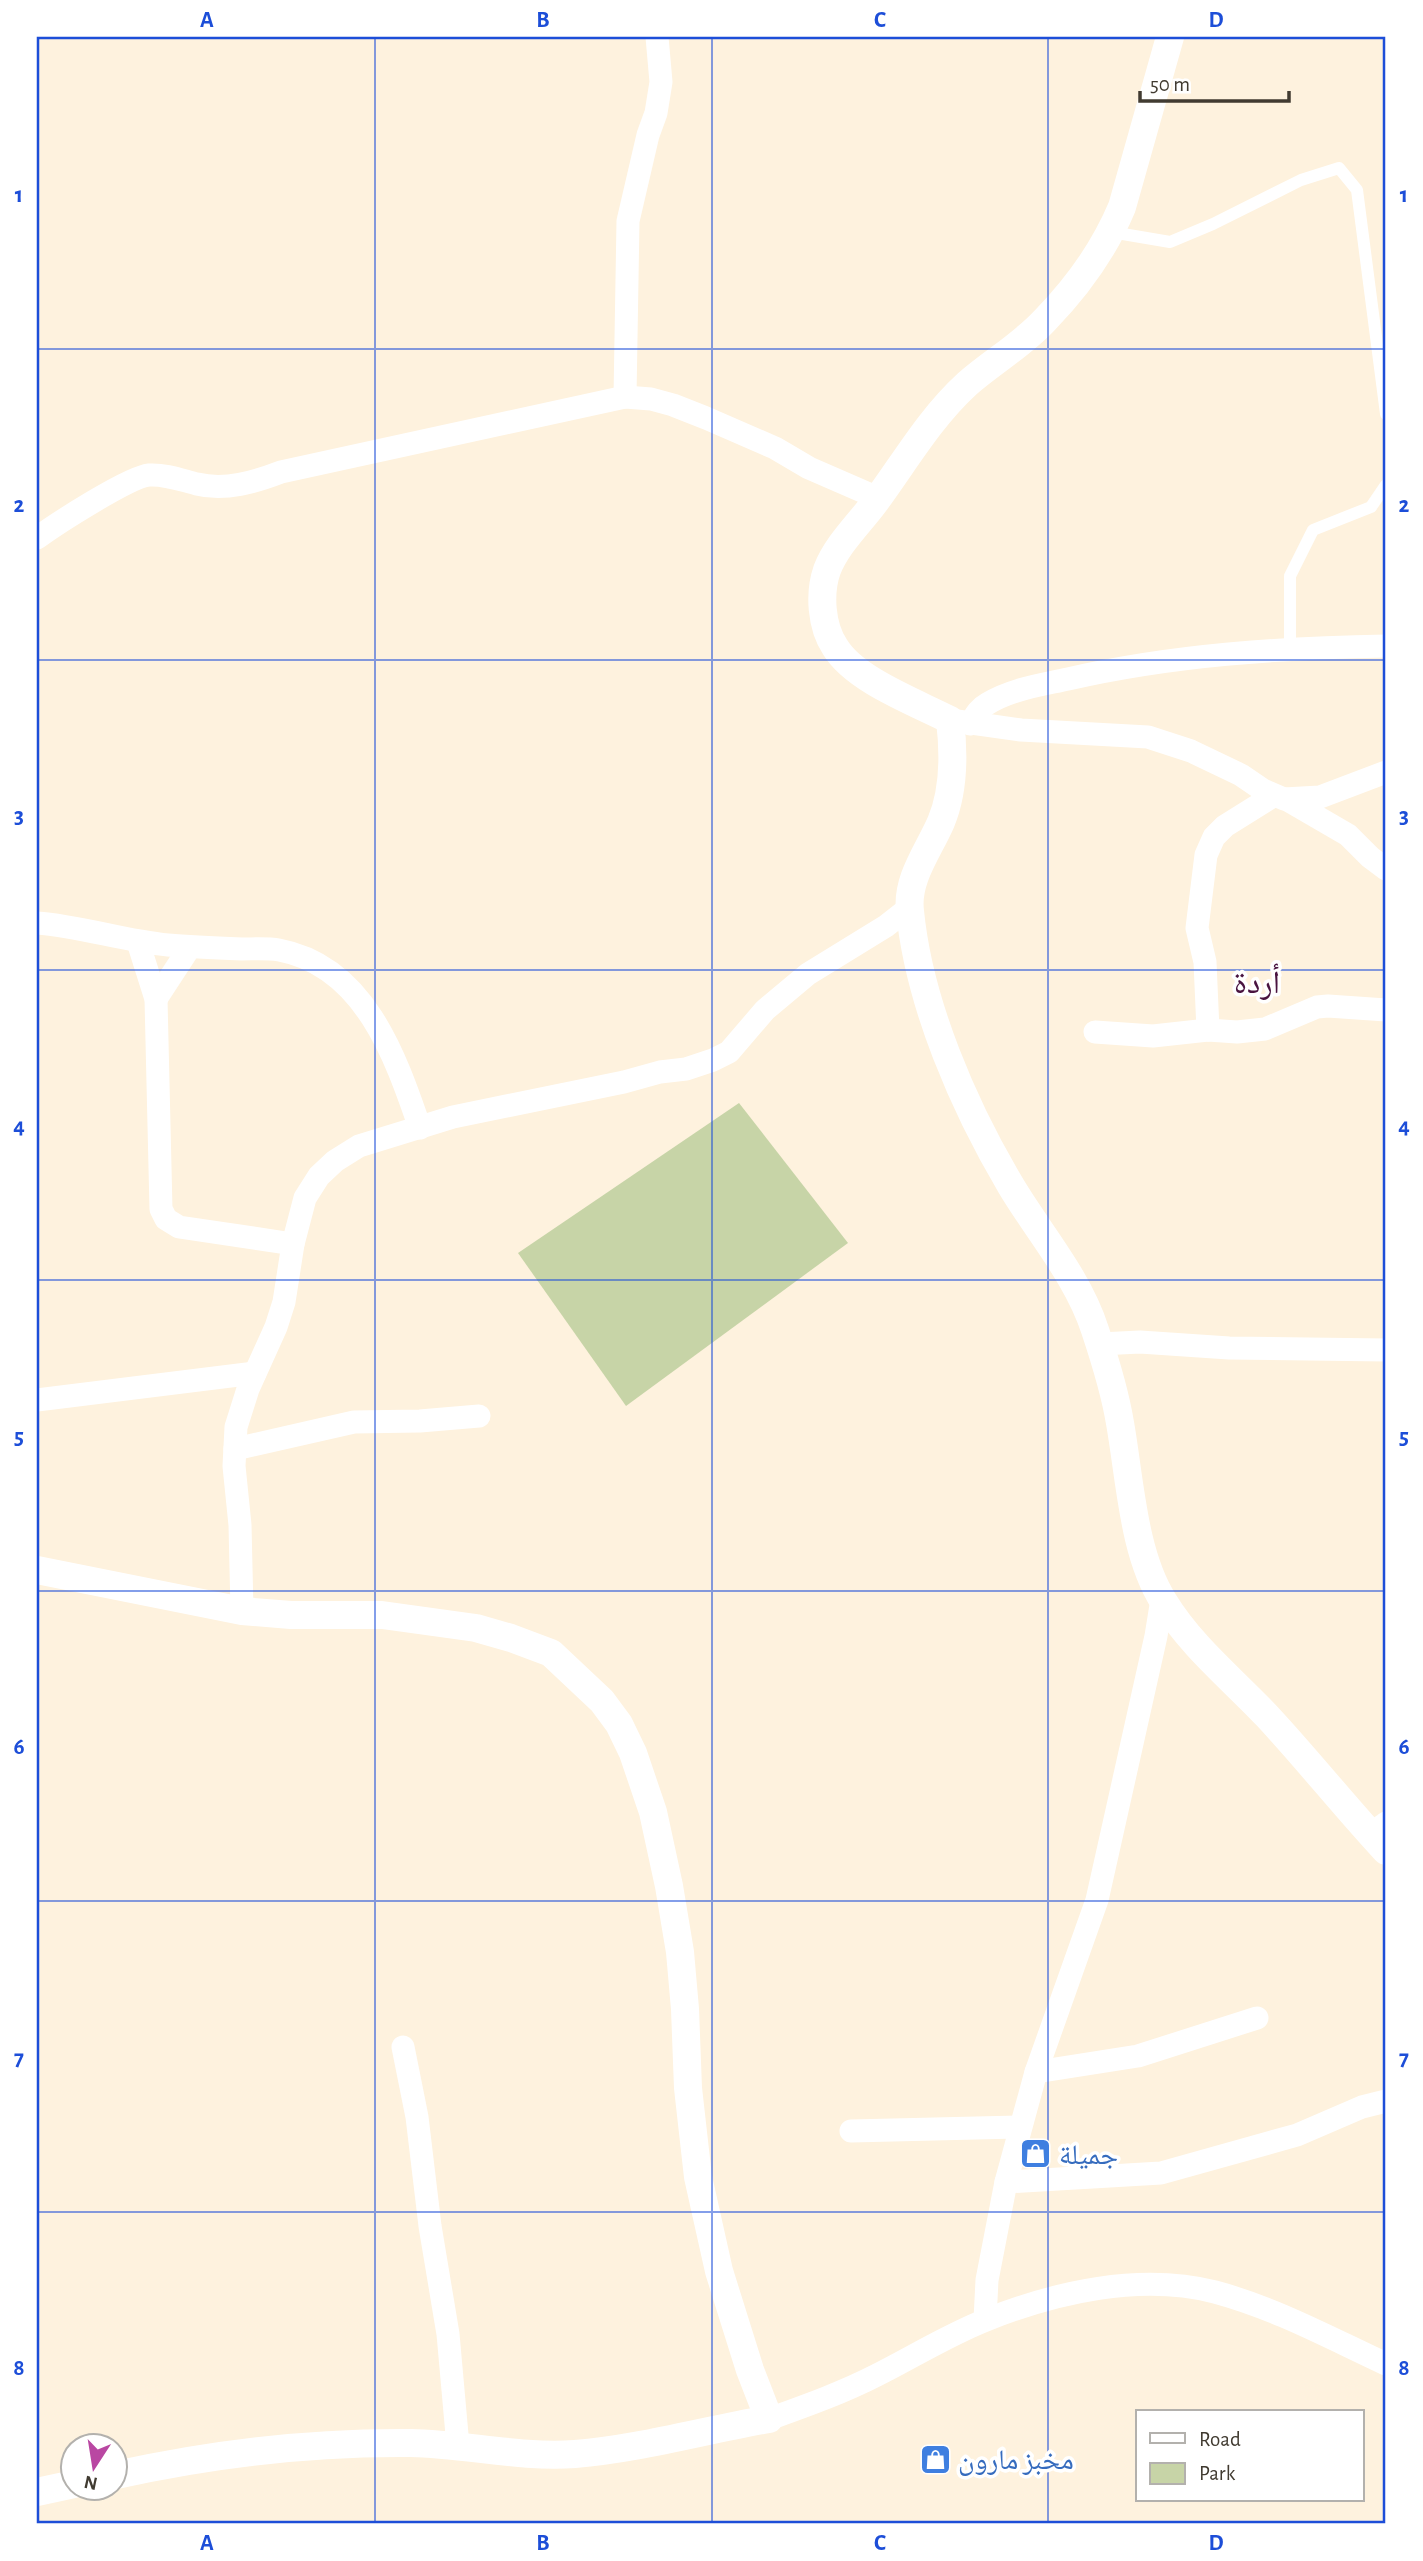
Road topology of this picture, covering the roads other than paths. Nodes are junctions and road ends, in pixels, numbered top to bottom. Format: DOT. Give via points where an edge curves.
graph roads {
  1 [pos="656,37"];
  2 [pos="1170,37"];
  3 [pos="1111,232"];
  4 [pos="625,397"];
  5 [pos="1386,414"];
  6 [pos="1386,485"];
  7 [pos="878,498"];
  8 [pos="37,538"];
  9 [pos="1386,646"];
  10 [pos="1290,649"];
  11 [pos="960,722"];
  12 [pos="1386,772"];
  13 [pos="1279,797"];
  14 [pos="1386,869"];
  15 [pos="909,908"];
  16 [pos="37,923"];
  17 [pos="138,942"];
  18 [pos="190,947"];
  19 [pos="156,999"];
  20 [pos="1386,1010"];
  21 [pos="1208,1030"];
  22 [pos="1095,1032"];
  23 [pos="420,1128"];
  24 [pos="293,1244"];
  25 [pos="1100,1344"];
  26 [pos="1386,1350"];
  27 [pos="255,1373"];
  28 [pos="37,1400"];
  29 [pos="480,1416"];
  30 [pos="235,1448"];
  31 [pos="37,1570"];
  32 [pos="1162,1600"];
  33 [pos="242,1611"];
  34 [pos="1381,1836"];
  35 [pos="1257,2018"];
  36 [pos="403,2048"];
  37 [pos="1036,2072"];
  38 [pos="1386,2101"];
  39 [pos="1020,2127"];
  40 [pos="851,2130"];
  41 [pos="1006,2182"];
  42 [pos="985,2320"];
  43 [pos="1386,2364"];
  44 [pos="769,2419"];
  45 [pos="458,2446"];
  46 [pos="130,2473"];
  47 [pos="60,2487"];
  48 [pos="37,2493"];
  1 -- 4 [label="street" via="660,92 628,221"];
  2 -- 3 [label="street" via="1142,143"];
  3 -- 5 [label="lane" via="1170,242 1301,180 1339,168 1357,190"];
  3 -- 7 [label="street" via="1090,268 1044,322 967,384 922,433"];
  4 -- 7 [label="street" via="662,402 706,418"];
  4 -- 8 [label="street" via="241,484 214,486 145,475"];
  6 -- 10 [label="lane" via="1371,506 1313,530 1290,576"];
  7 -- 11 [label="street" via="827,571 823,593 833,645 856,669"];
  9 -- 10 [label="street"];
  10 -- 11 [label="street" via="1192,656 1095,673 1011,693"];
  11 -- 13 [label="street" via="1148,737 1191,751"];
  11 -- 15 [label="street" via="948,799 916,874"];
  12 -- 13 [label="street" via="1321,797"];
  13 -- 14 [label="street" via="1348,835"];
  13 -- 21 [label="street" via="1225,826 1206,855 1197,928 1205,962"];
  15 -- 23 [label="street" via="808,974 765,1010 729,1052 713,1060"];
  15 -- 25 [label="street" via="937,1033 990,1147 1084,1304"];
  16 -- 17 [label="street"];
  17 -- 18 [label="street"];
  17 -- 19 [label="street"];
  18 -- 19 [label="street"];
  18 -- 23 [label="street" via="277,950 330,970 366,1009 390,1049"];
  19 -- 24 [label="street" via="159,1199 166,1219 179,1227"];
  20 -- 21 [label="street" via="1317,1007 1265,1029"];
  21 -- 22 [label="street" via="1153,1037"];
  23 -- 24 [label="street" via="359,1146 318,1176 305,1198"];
  24 -- 27 [label="street" via="280,1315"];
  25 -- 26 [label="street"];
  25 -- 32 [label="street" via="1120,1419 1133,1514"];
  27 -- 28 [label="street"];
  27 -- 30 [label="street" via="240,1409"];
  29 -- 30 [label="street" via="354,1422"];
  30 -- 33 [label="street"];
  31 -- 33 [label="street"];
  32 -- 34 [label="street" via="1181,1627"];
  32 -- 37 [label="street" via="1097,1900"];
  33 -- 44 [label="street" via="382,1615 476,1628 511,1638 551,1653 602,1701 619,1724 645,1786 669,1886 684,1987 693,2138 704,2206 722,2282"];
  35 -- 37 [label="street" via="1138,2056"];
  36 -- 45 [label="street" via="448,2334"];
  37 -- 39 [label="street"];
  38 -- 41 [label="street" via="1297,2135 1161,2173"];
  39 -- 40 [label="street"];
  39 -- 41 [label="street"];
  41 -- 42 [label="street" via="987,2280"];
  42 -- 43 [label="street" via="1041,2300 1105,2288 1185,2287 1262,2306"];
  42 -- 44 [label="street" via="863,2382"];
  44 -- 45 [label="street" via="574,2454"];
  45 -- 46 [label="street" via="368,2443 272,2449"];
  47 -- 48 [label="street"];
}
